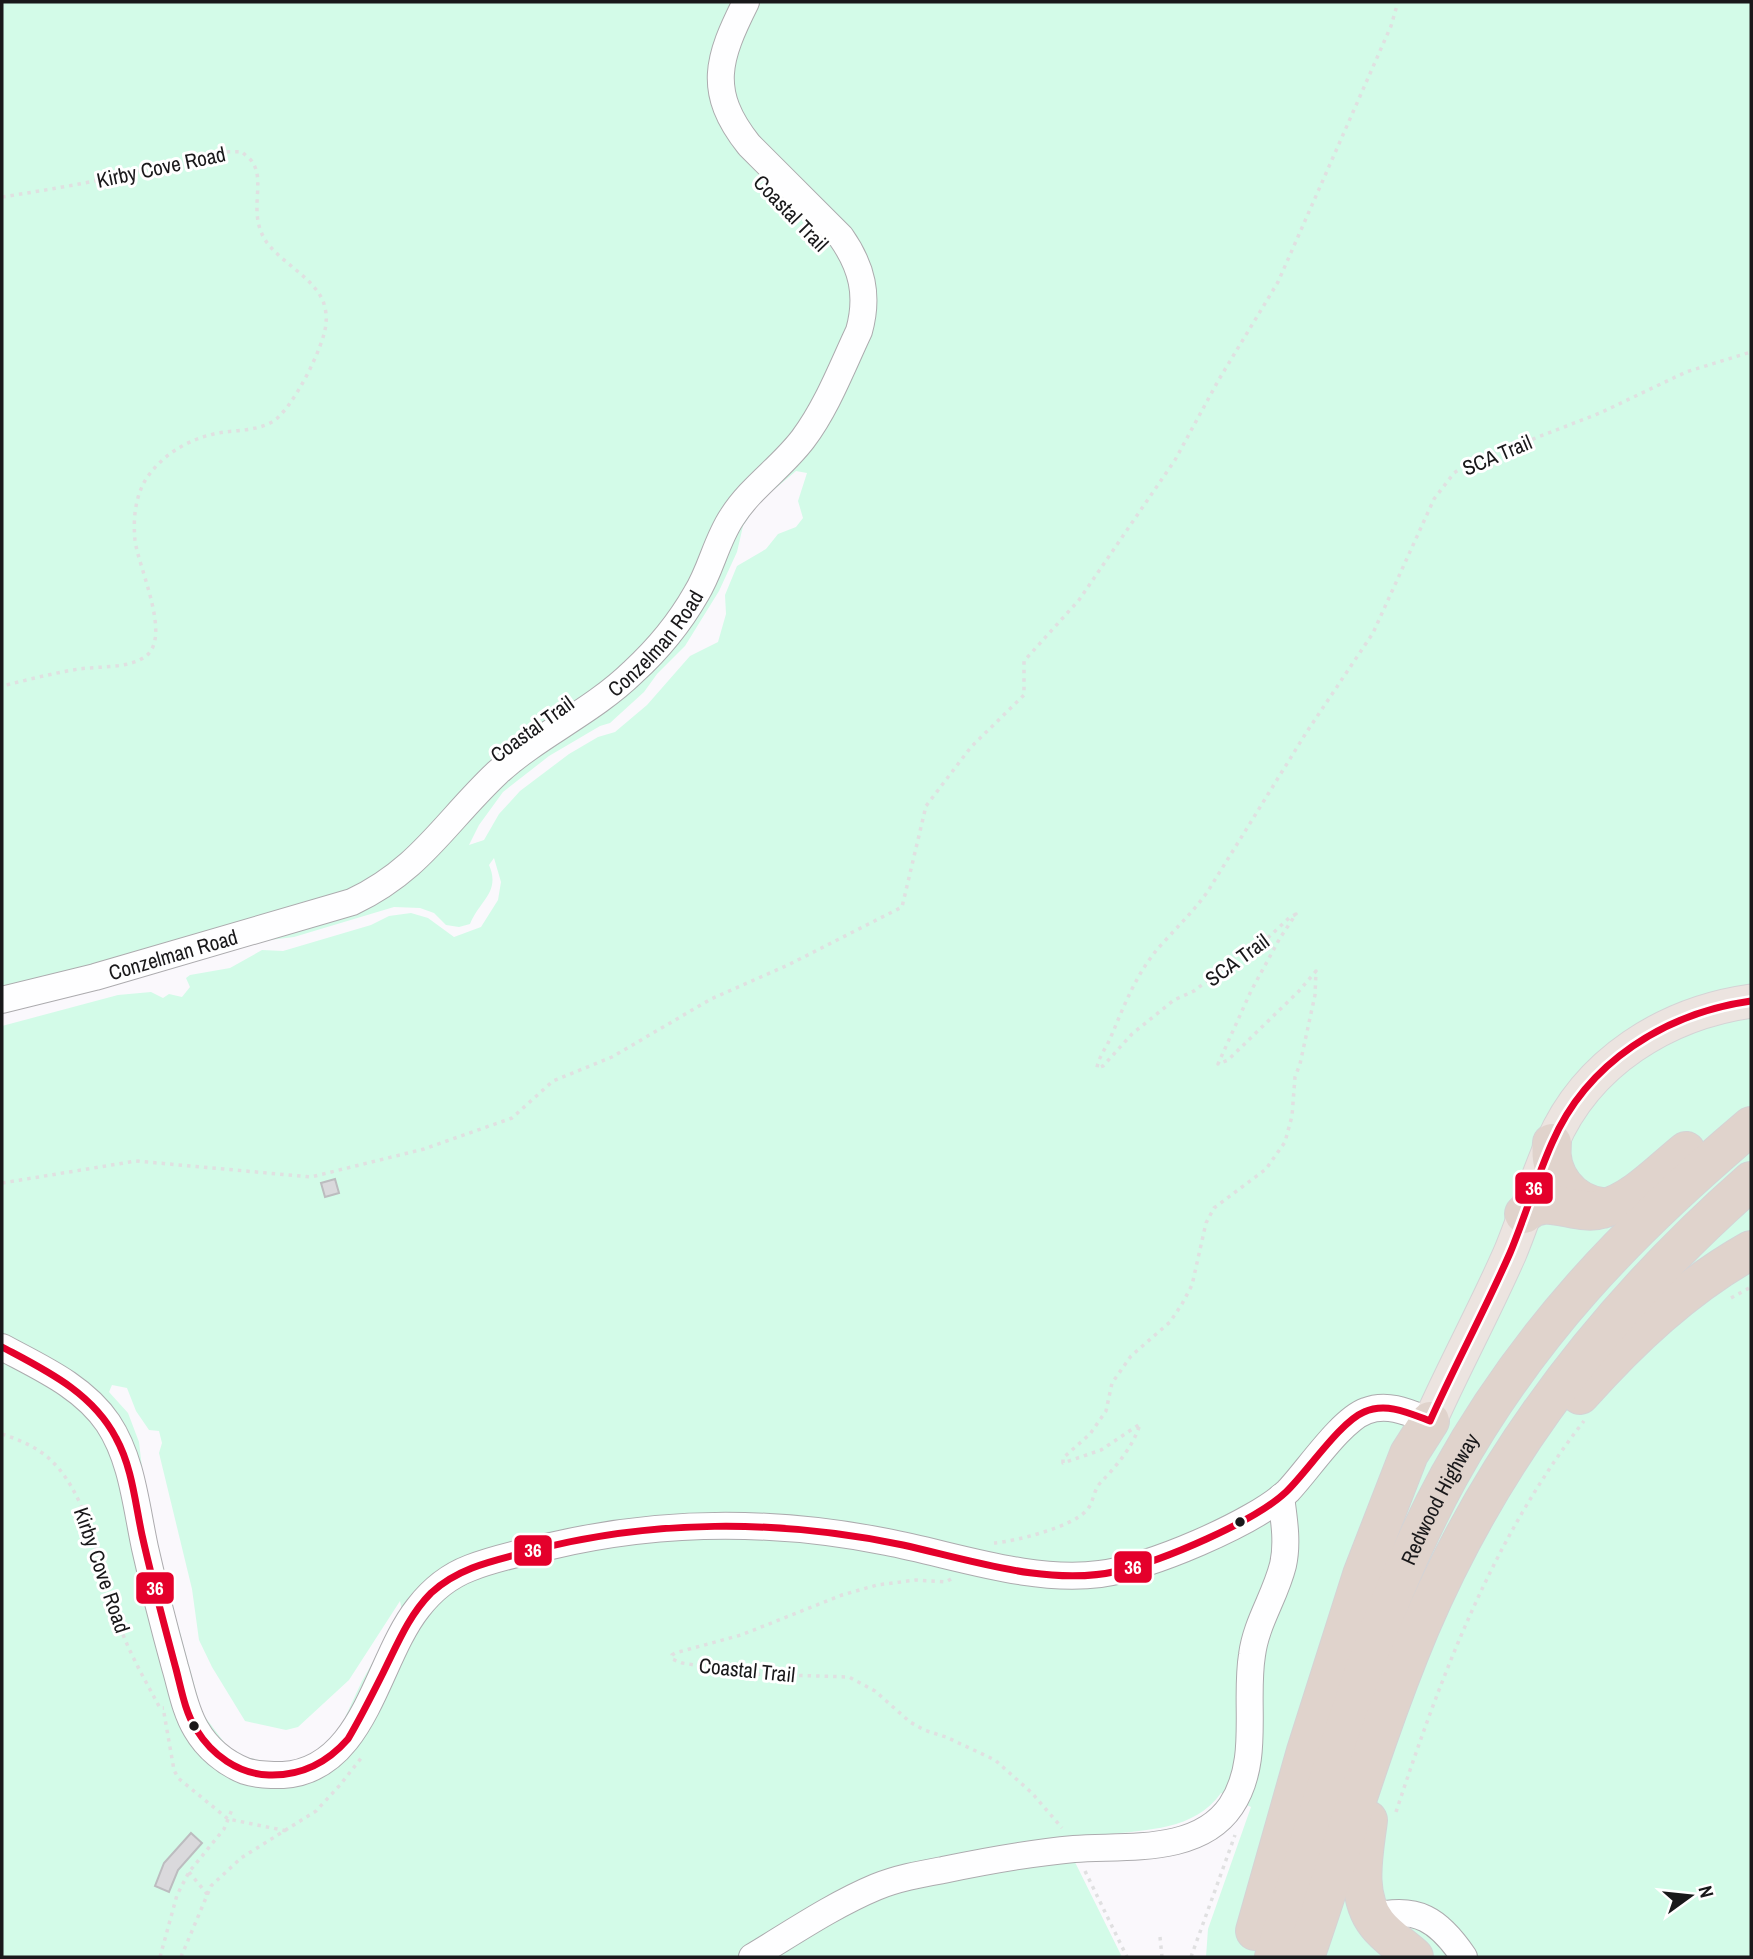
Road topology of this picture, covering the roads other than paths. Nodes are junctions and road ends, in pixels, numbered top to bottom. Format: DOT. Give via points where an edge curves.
graph roads {
  1 [pos="746,2"];
  2 [pos="2,1000"];
  3 [pos="1751,1001"];
  4 [pos="1751,1100"];
  5 [pos="1751,1126"];
  6 [pos="1552,1143"];
  7 [pos="1751,1181"];
  8 [pos="1611,1206"];
  9 [pos="1524,1214"];
  10 [pos="1741,1272"];
  11 [pos="2,1347"];
  12 [pos="1430,1422"];
  13 [pos="1281,1497"];
  14 [pos="1457,1551"];
  15 [pos="1381,1731"];
  16 [pos="1373,1917"];
  17 [pos="752,1957"];
  18 [pos="1247,1957"];
  19 [pos="1274,1957"];
  20 [pos="1305,1957"];
  21 [pos="1415,1957"];
  22 [pos="1464,1957"];
  1 -- 2 [label="street, Conzelman Road" via="722,58 720,84 725,107 749,145 853,253 865,294 863,315 815,422 741,503 680,619 615,689 499,771 432,844 377,890 352,902"];
  3 -- 6 [label="main road" via="1686,1017 1624,1052 1583,1091"];
  4 -- 8 [label="highway"];
  5 -- 19 [label="highway, Redwood Highway" via="1664,1202 1579,1289 1531,1349 1467,1445 1430,1513 1384,1620"];
  6 -- 8 [label="highway" via="1553,1166 1567,1190 1589,1204"];
  6 -- 9 [label="main road"];
  7 -- 14 [label="highway, Redwood Highway" via="1672,1254 1572,1368 1508,1462"];
  8 -- 9 [label="highway" via="1588,1211 1545,1204"];
  9 -- 12 [label="main road" via="1503,1269"];
  10 -- 14 [label="highway" via="1664,1312 1601,1372"];
  11 -- 13 [label="street" via="71,1386 92,1404 117,1439 152,1577 171,1709 195,1727 219,1756 247,1771 278,1775 314,1767 335,1754 348,1739 424,1601 463,1571 486,1563 590,1538 665,1528 763,1527 861,1537 1022,1571 1098,1575 1161,1558"];
  12 -- 13 [label="street" via="1393,1409 1366,1410"];
  12 -- 18 [label="highway" via="1409,1454 1359,1584"];
  13 -- 17 [label="street" via="1284,1556 1254,1641 1248,1754 1233,1803 1214,1824 1188,1837 1132,1847 1003,1858 893,1881 853,1898"];
  14 -- 15 [label="highway, Redwood Highway" via="1421,1625"];
  15 -- 16 [label="highway" via="1363,1867 1364,1896"];
  15 -- 20 [label="highway, Redwood Highway"];
  16 -- 21 [label="highway"];
  16 -- 22 [label="street" via="1405,1911 1420,1916 1443,1932"];
}
